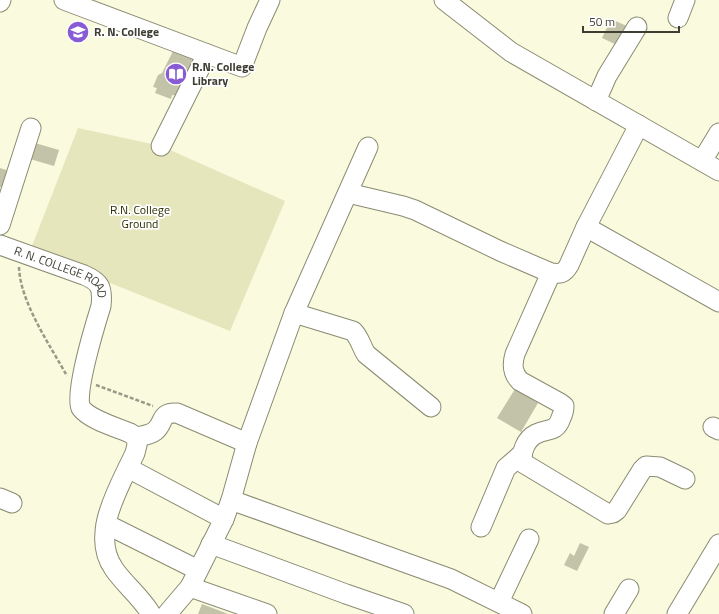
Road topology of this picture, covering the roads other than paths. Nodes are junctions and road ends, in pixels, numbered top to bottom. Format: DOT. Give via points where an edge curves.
graph roads {
  1 [pos="64,0"];
  2 [pos="270,0"];
  3 [pos="444,0"];
  4 [pos="685,0"];
  5 [pos="678,18"];
  6 [pos="637,28"];
  7 [pos="207,54"];
  8 [pos="596,101"];
  9 [pos="639,125"];
  10 [pos="31,128"];
  11 [pos="719,133"];
  12 [pos="161,146"];
  13 [pos="368,147"];
  14 [pos="702,161"];
  15 [pos="719,171"];
  16 [pos="348,193"];
  17 [pos="0,225"];
  18 [pos="586,227"];
  19 [pos="0,245"];
  20 [pos="551,273"];
  21 [pos="719,302"];
  22 [pos="294,313"];
  23 [pos="431,408"];
  24 [pos="136,437"];
  25 [pos="247,443"];
  26 [pos="522,454"];
  27 [pos="128,468"];
  28 [pos="685,479"];
  29 [pos="231,500"];
  30 [pos="224,519"];
  31 [pos="106,524"];
  32 [pos="481,527"];
  33 [pos="529,539"];
  34 [pos="211,544"];
  35 [pos="719,544"];
  36 [pos="198,570"];
  37 [pos="190,587"];
  38 [pos="629,590"];
  39 [pos="498,602"];
  40 [pos="151,614"];
  41 [pos="167,614"];
  42 [pos="267,614"];
  43 [pos="404,614"];
  44 [pos="522,614"];
  45 [pos="614,614"];
  46 [pos="677,614"];
  1 -- 7 [label="street"];
  2 -- 7 [label="street" via="242,67"];
  3 -- 8 [label="street" via="511,52"];
  4 -- 5 [label="street"];
  6 -- 8 [label="street" via="607,76"];
  7 -- 12 [label="street"];
  8 -- 9 [label="street"];
  9 -- 14 [label="street"];
  9 -- 18 [label="street"];
  10 -- 17 [label="street"];
  11 -- 14 [label="street"];
  13 -- 16 [label="street"];
  14 -- 15 [label="street"];
  16 -- 20 [label="street" via="415,210"];
  16 -- 22 [label="street"];
  18 -- 20 [label="street" via="566,271 560,274"];
  18 -- 21 [label="street"];
  19 -- 24 [label="street, R. N. COLLEGE ROAD" via="94,279 100,286 101,306 80,389 80,406 86,414"];
  20 -- 26 [label="street" via="513,361 516,377 520,381 560,403 564,406 564,411 559,424 549,431 533,436"];
  22 -- 23 [label="street" via="353,331 366,354"];
  22 -- 25 [label="street"];
  24 -- 25 [label="street" via="155,431 164,416 177,413"];
  24 -- 27 [label="street" via="135,453"];
  25 -- 29 [label="street"];
  26 -- 28 [label="street" via="523,464 608,514 617,510 646,466 660,467"];
  26 -- 32 [label="street" via="503,474"];
  27 -- 30 [label="street"];
  27 -- 31 [label="street"];
  29 -- 30 [label="street"];
  29 -- 39 [label="street" via="436,573"];
  30 -- 34 [label="street"];
  31 -- 36 [label="street"];
  31 -- 40 [label="street" via="104,541 107,556 113,568"];
  33 -- 39 [label="street"];
  34 -- 36 [label="street"];
  34 -- 43 [label="street"];
  35 -- 46 [label="street"];
  36 -- 37 [label="street"];
  37 -- 41 [label="street"];
  37 -- 42 [label="street"];
  38 -- 45 [label="street"];
  39 -- 44 [label="street"];
}
